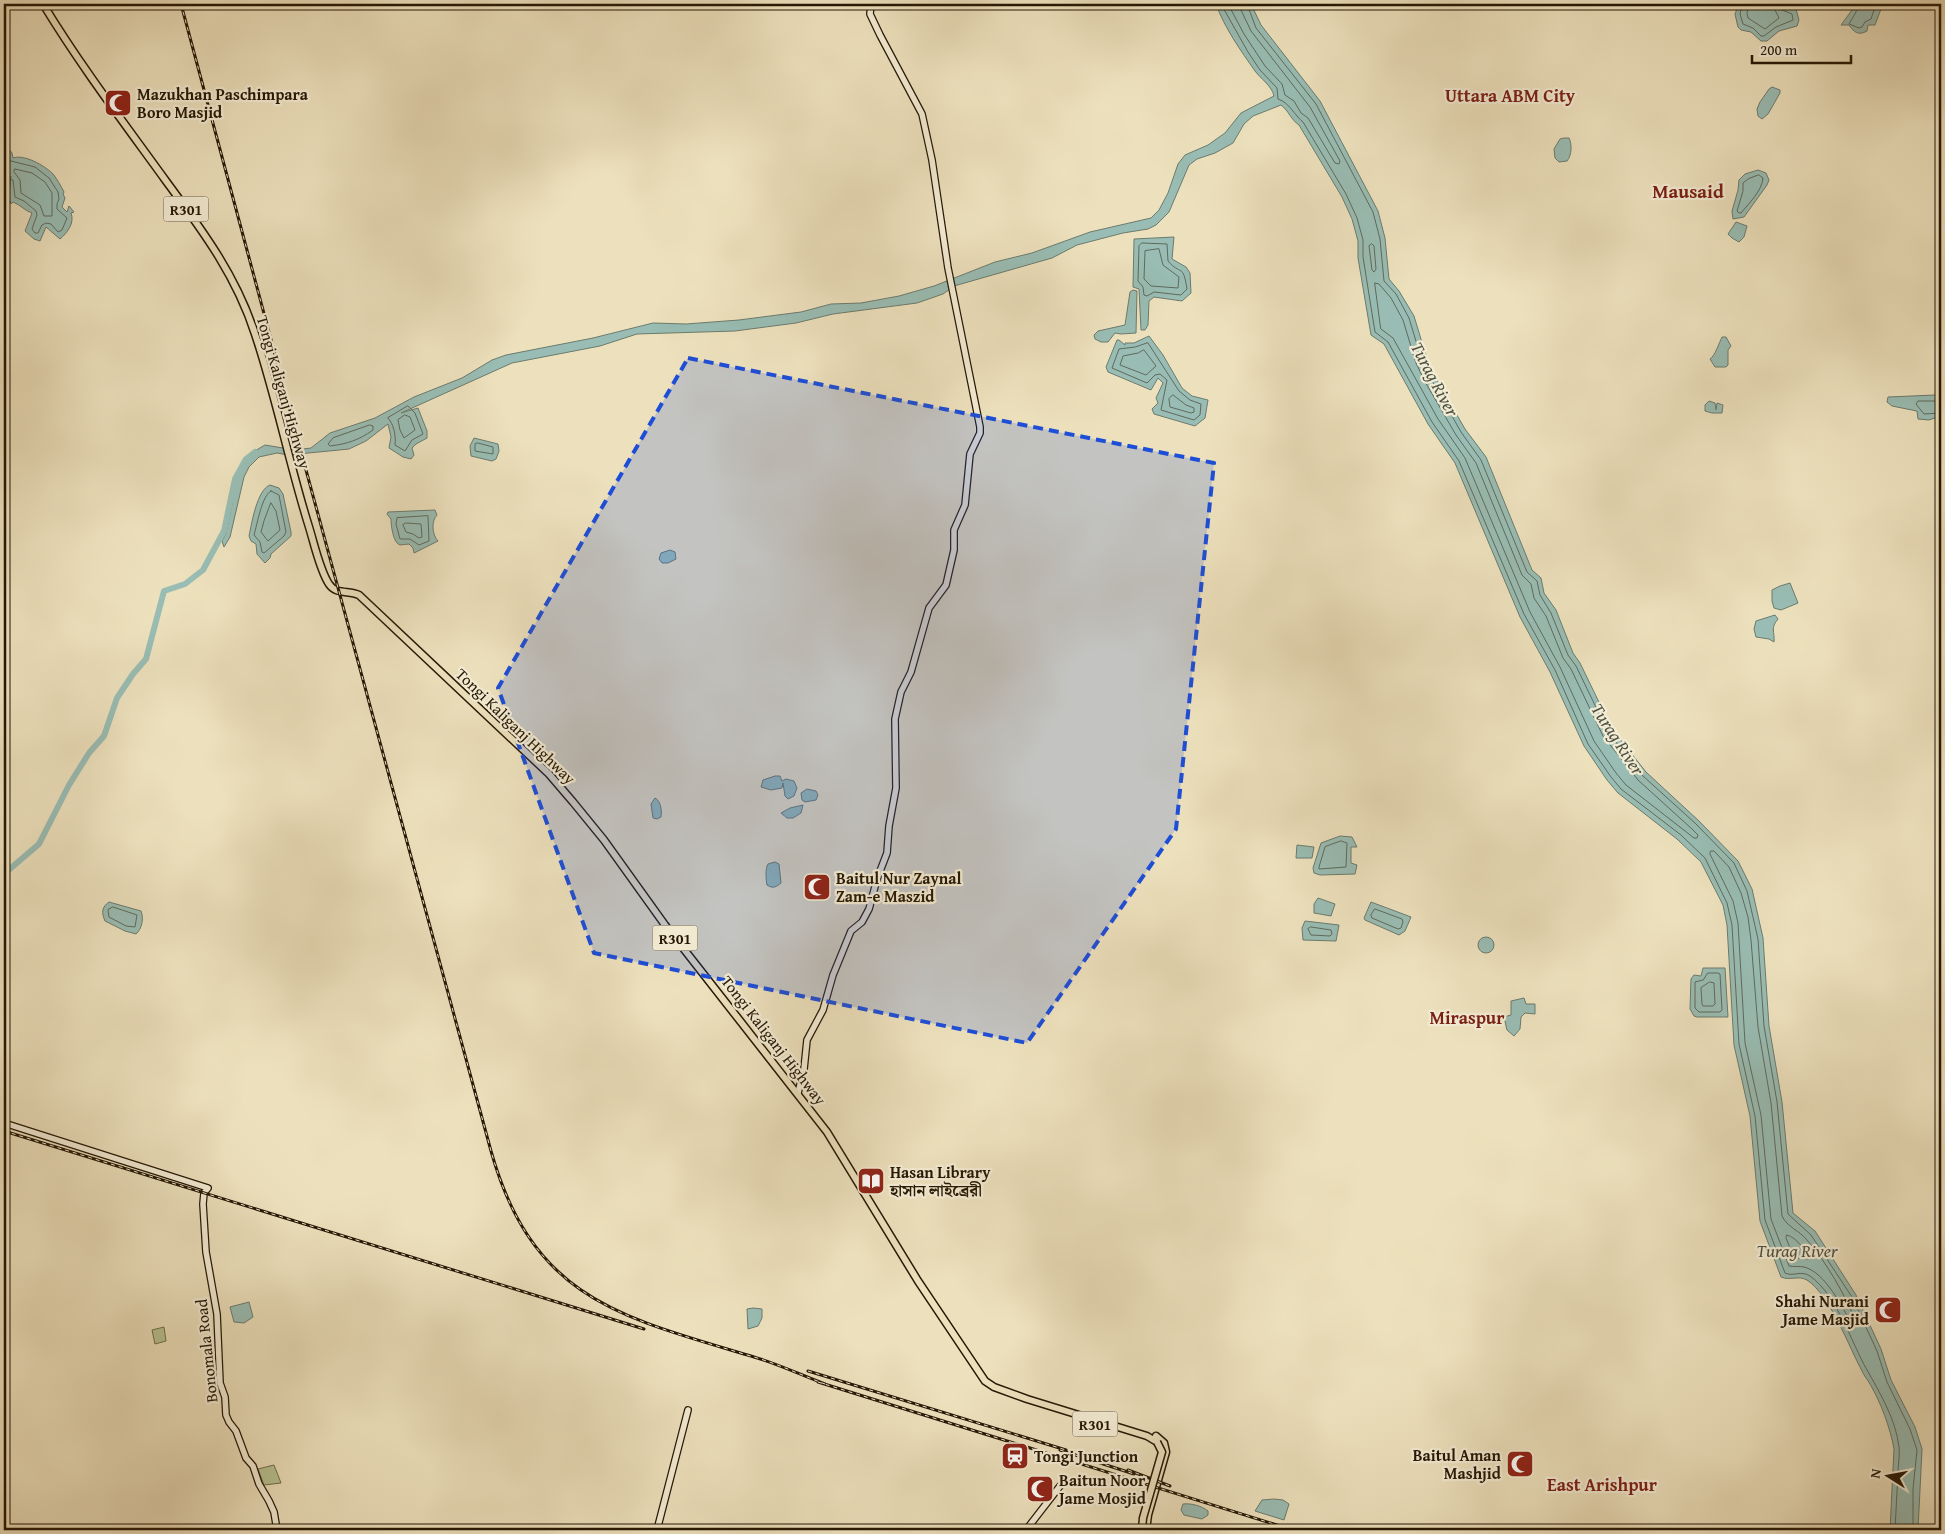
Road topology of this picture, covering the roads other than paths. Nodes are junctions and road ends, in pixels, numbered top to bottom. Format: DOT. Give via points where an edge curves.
graph roads {
  1 [pos="43,4"];
  2 [pos="871,4"];
  3 [pos="798,1093"];
  4 [pos="4,1123"];
  5 [pos="1028,1400"];
  6 [pos="688,1410"];
  7 [pos="1060,1486"];
  8 [pos="277,1530"];
  9 [pos="657,1530"];
  10 [pos="1026,1530"];
  11 [pos="1142,1530"];
  1 -- 3 [label="main road, Tongi Kaliganj Highway / R301" via="221,258 251,320 290,463 328,584 340,592 352,591 359,595 555,781"];
  2 -- 3 [label="street" via="870,14 922,114 980,433 970,454 965,505 954,530 954,550 946,585 929,608 895,719 896,788 887,853 869,909 862,922 851,931 823,1010 807,1040"];
  3 -- 5 [label="main road, Tongi Kaliganj Highway / R301" via="828,1132 918,1281 985,1381"];
  4 -- 8 [label="street, Bonomala Road" via="208,1188 203,1204 206,1252 217,1314 220,1383 226,1414 274,1512"];
  5 -- 11 [label="main road, R301" via="1154,1444 1159,1451 1158,1459 1142,1510"];
  5 -- 11 [label="main road, Tongi Kaliganj Highway / R301, bridge" via="1146,1436 1159,1444 1161,1460"];
  6 -- 9 [label="street"];
  7 -- 10 [label="street"];
}
